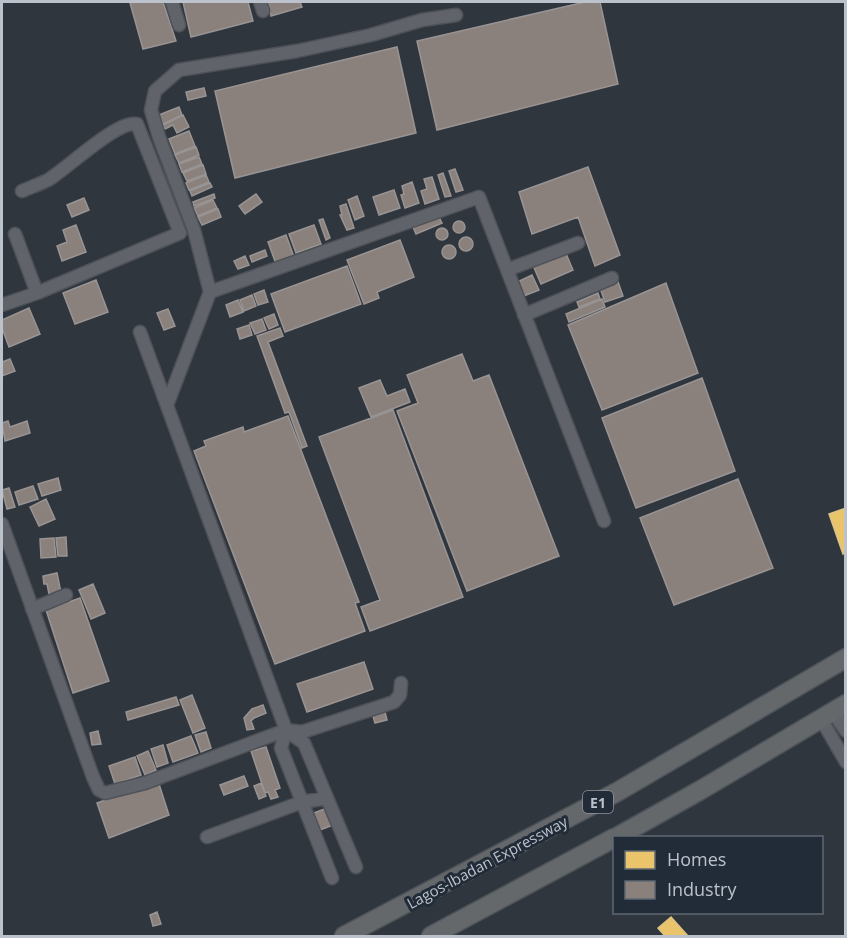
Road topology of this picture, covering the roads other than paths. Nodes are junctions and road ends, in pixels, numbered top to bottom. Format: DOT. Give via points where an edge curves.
graph roads {
  1 [pos="172,2"];
  2 [pos="456,15"];
  3 [pos="179,25"];
  4 [pos="22,191"];
  5 [pos="15,234"];
  6 [pos="578,243"];
  7 [pos="507,270"];
  8 [pos="612,278"];
  9 [pos="210,291"];
  10 [pos="37,293"];
  11 [pos="2,305"];
  12 [pos="524,315"];
  13 [pos="140,332"];
  14 [pos="167,405"];
  15 [pos="604,521"];
  16 [pos="2,524"];
  17 [pos="66,595"];
  18 [pos="32,609"];
  19 [pos="846,658"];
  20 [pos="400,683"];
  21 [pos="833,712"];
  22 [pos="286,730"];
  23 [pos="846,731"];
  24 [pos="846,762"];
  25 [pos="327,798"];
  26 [pos="302,802"];
  27 [pos="619,836"];
  28 [pos="207,837"];
  29 [pos="613,839"];
  30 [pos="356,867"];
  31 [pos="332,878"];
  32 [pos="344,936"];
  33 [pos="430,936"];
  1 -- 3 [label="lane"];
  2 -- 9 [label="lane" via="297,51 178,70 155,91 151,110 194,230"];
  4 -- 10 [label="lane" via="48,180 129,122 137,124 180,233"];
  5 -- 10 [label="lane"];
  6 -- 7 [label="lane"];
  7 -- 9 [label="lane" via="479,197"];
  7 -- 12 [label="lane"];
  8 -- 12 [label="lane"];
  9 -- 14 [label="lane"];
  10 -- 11 [label="lane"];
  12 -- 15 [label="lane"];
  13 -- 14 [label="lane"];
  14 -- 22 [label="lane"];
  16 -- 18 [label="lane"];
  17 -- 18 [label="lane"];
  18 -- 22 [label="lane" via="93,777 105,793 145,783"];
  19 -- 32 [label="highway, Lagos-Ibadan Expressway / E1" via="617,792"];
  20 -- 22 [label="lane" via="400,695 394,702 302,732"];
  21 -- 23 [label="lane"];
  21 -- 24 [label="lane"];
  21 -- 27 [label="highway, E1"];
  22 -- 25 [label="lane" via="304,743"];
  22 -- 26 [label="lane" via="281,748"];
  25 -- 26 [label="lane"];
  25 -- 30 [label="lane"];
  26 -- 28 [label="lane"];
  26 -- 31 [label="lane"];
  29 -- 33 [label="highway, E1"];
}
